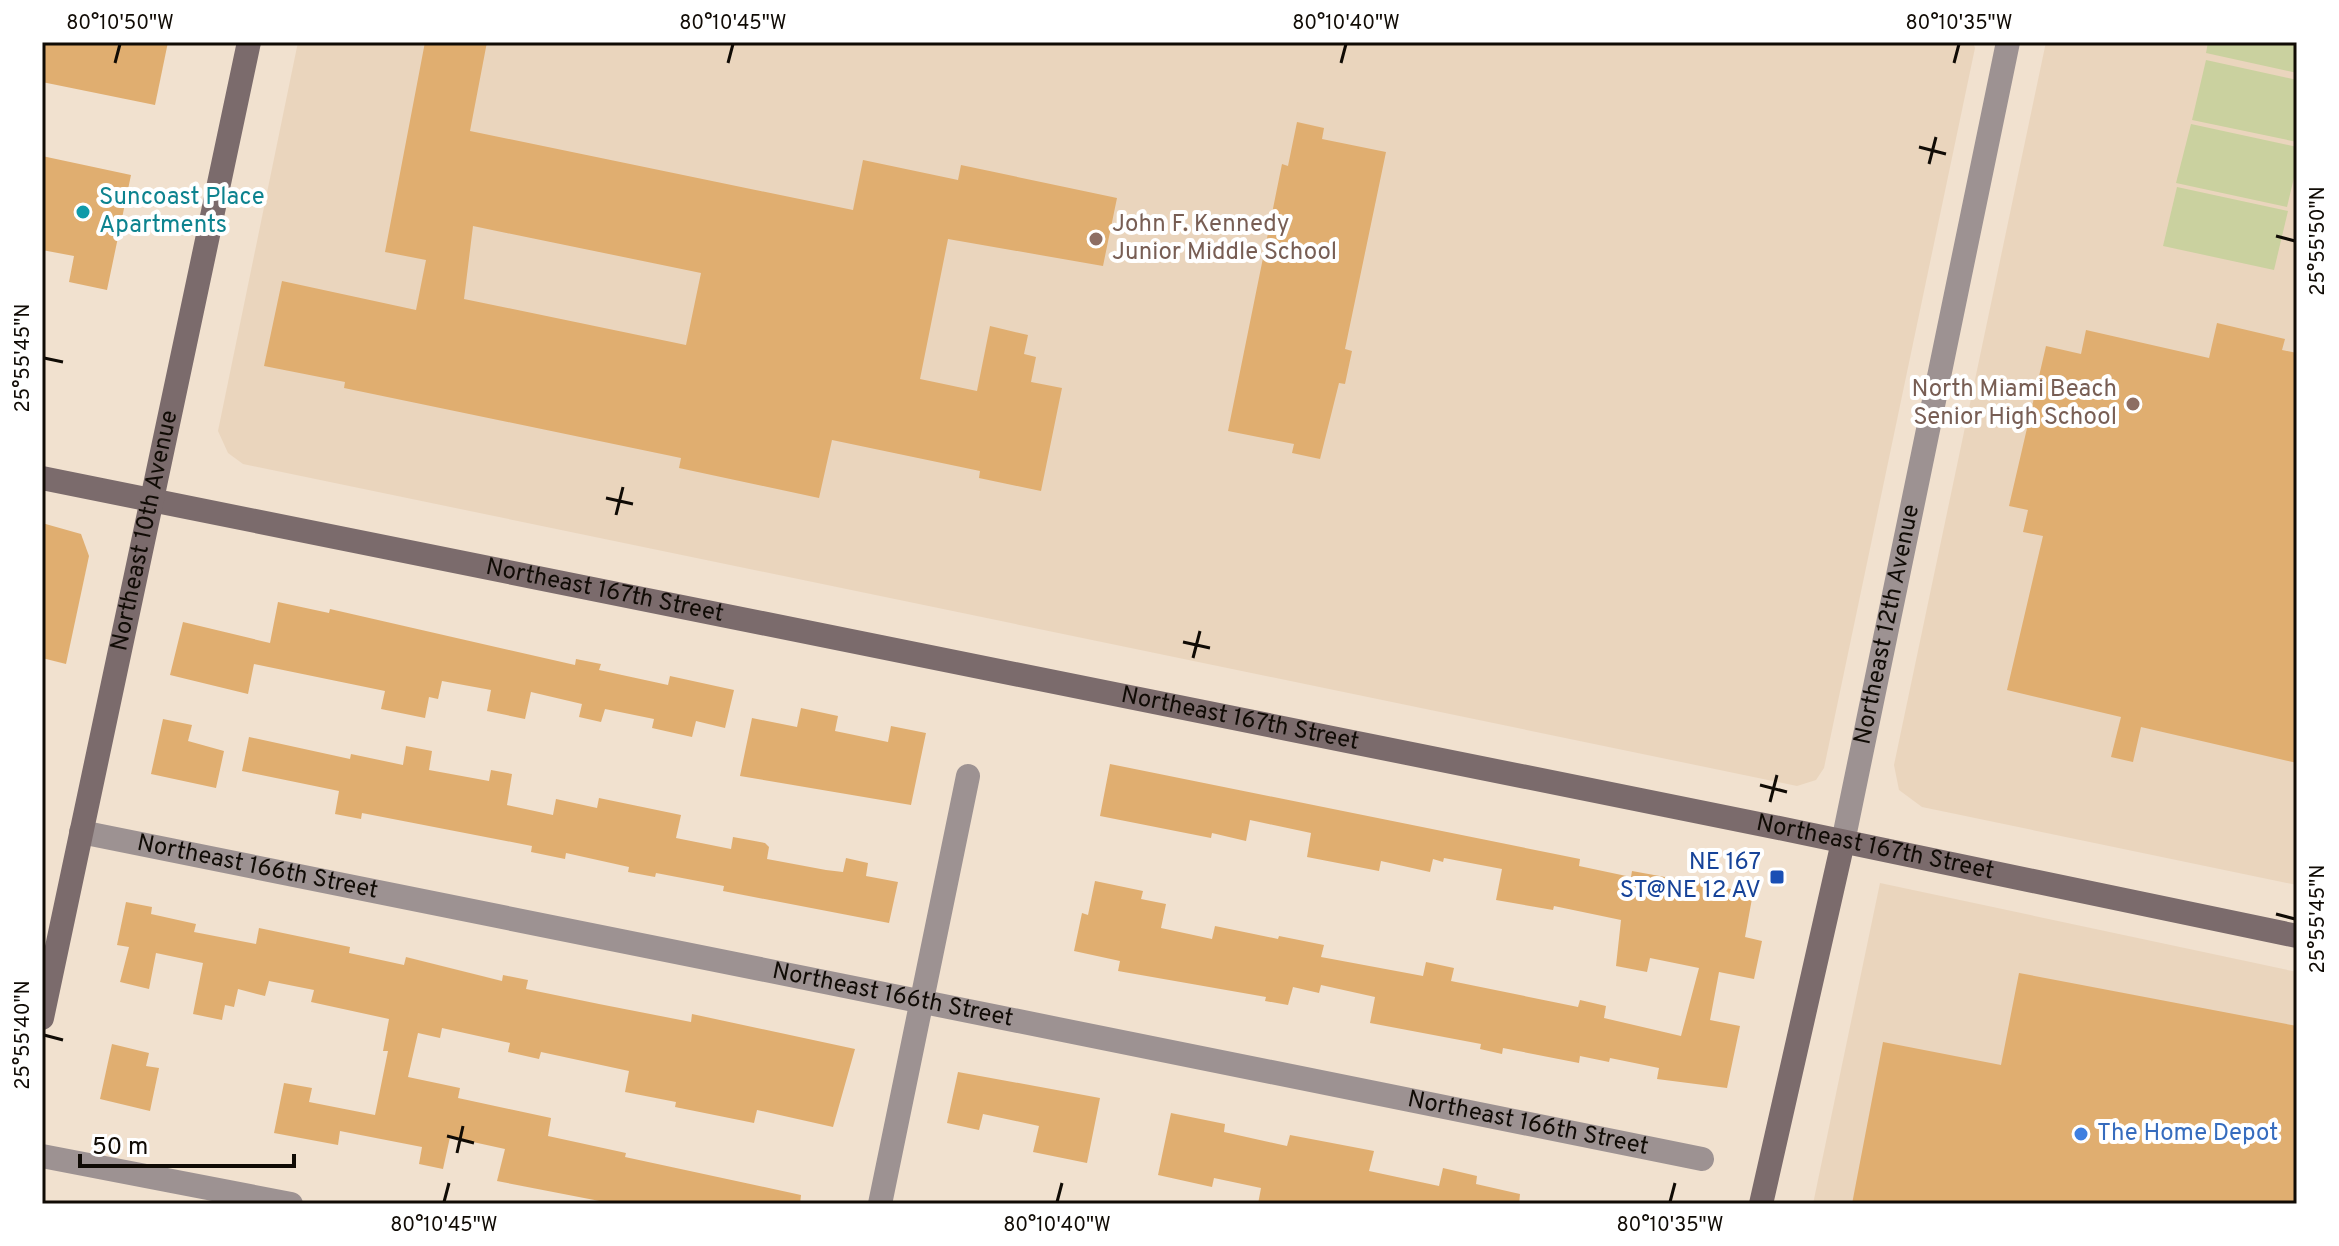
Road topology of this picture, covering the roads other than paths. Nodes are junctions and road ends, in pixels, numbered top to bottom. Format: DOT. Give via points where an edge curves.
graph roads {
  1 [pos="249,42"];
  2 [pos="2008,42"];
  3 [pos="42,478"];
  4 [pos="150,500"];
  5 [pos="968,776"];
  6 [pos="81,832"];
  7 [pos="1843,842"];
  8 [pos="2297,936"];
  9 [pos="920,1003"];
  10 [pos="42,1018"];
  11 [pos="42,1156"];
  12 [pos="1702,1159"];
  13 [pos="291,1204"];
  14 [pos="880,1204"];
  15 [pos="1761,1204"];
  1 -- 4 [label="street, Northeast 10th Avenue"];
  2 -- 7 [label="street, Northeast 12th Avenue"];
  3 -- 4 [label="street, Northeast 167th Street"];
  4 -- 6 [label="street, Northeast 10th Avenue"];
  4 -- 7 [label="street, Northeast 167th Street"];
  5 -- 9 [label="street"];
  6 -- 9 [label="street, Northeast 166th Street"];
  6 -- 10 [label="street, Northeast 10th Avenue"];
  7 -- 8 [label="street, Northeast 167th Street"];
  7 -- 15 [label="street, Northeast 12th Avenue"];
  9 -- 12 [label="street, Northeast 166th Street"];
  9 -- 14 [label="street"];
  11 -- 13 [label="street"];
}
